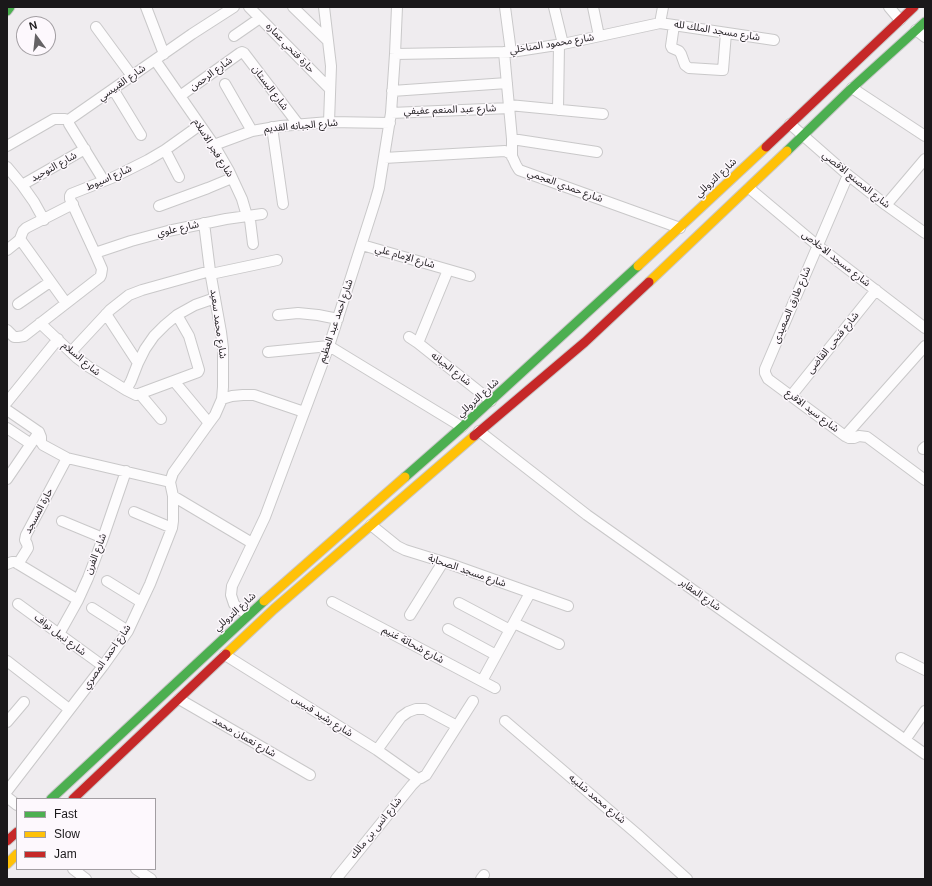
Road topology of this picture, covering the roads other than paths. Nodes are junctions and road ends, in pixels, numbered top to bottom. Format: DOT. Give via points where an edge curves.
graph roads {
  1 [pos="10,7"];
  2 [pos="146,7"];
  3 [pos="234,7"];
  4 [pos="249,7"];
  5 [pos="293,7"];
  6 [pos="324,7"];
  7 [pos="397,7"];
  8 [pos="505,7"];
  9 [pos="554,7"];
  10 [pos="593,7"];
  11 [pos="663,7"];
  12 [pos="889,7"];
  13 [pos="914,7"];
  14 [pos="7,11"];
  15 [pos="260,18"];
  16 [pos="900,20"];
  17 [pos="660,22"];
  18 [pos="925,22"];
  19 [pos="674,25"];
  20 [pos="96,27"];
  21 [pos="916,30"];
  22 [pos="726,33"];
  23 [pos="234,36"];
  24 [pos="599,36"];
  25 [pos="925,37"];
  26 [pos="774,40"];
  27 [pos="328,41"];
  28 [pos="561,44"];
  29 [pos="242,52"];
  30 [pos="508,52"];
  31 [pos="164,54"];
  32 [pos="395,54"];
  33 [pos="154,60"];
  34 [pos="132,76"];
  35 [pos="507,83"];
  36 [pos="225,84"];
  37 [pos="852,88"];
  38 [pos="113,89"];
  39 [pos="330,89"];
  40 [pos="392,91"];
  41 [pos="180,96"];
  42 [pos="510,107"];
  43 [pos="558,110"];
  44 [pos="603,114"];
  45 [pos="390,118"];
  46 [pos="69,121"];
  47 [pos="329,122"];
  48 [pos="298,124"];
  49 [pos="790,124"];
  50 [pos="200,125"];
  51 [pos="272,127"];
  52 [pos="252,132"];
  53 [pos="141,134"];
  54 [pos="803,136"];
  55 [pos="925,136"];
  56 [pos="512,139"];
  57 [pos="214,145"];
  58 [pos="7,146"];
  59 [pos="86,149"];
  60 [pos="165,150"];
  61 [pos="597,152"];
  62 [pos="512,157"];
  63 [pos="384,158"];
  64 [pos="925,159"];
  65 [pos="7,167"];
  66 [pos="848,175"];
  67 [pos="179,177"];
  68 [pos="232,178"];
  69 [pos="104,181"];
  70 [pos="22,185"];
  71 [pos="749,188"];
  72 [pos="73,204"];
  73 [pos="283,204"];
  74 [pos="886,205"];
  75 [pos="159,206"];
  76 [pos="262,214"];
  77 [pos="247,216"];
  78 [pos="44,220"];
  79 [pos="204,223"];
  80 [pos="680,228"];
  81 [pos="925,233"];
  82 [pos="20,239"];
  83 [pos="253,244"];
  84 [pos="362,245"];
  85 [pos="818,246"];
  86 [pos="7,250"];
  87 [pos="95,253"];
  88 [pos="277,260"];
  89 [pos="448,270"];
  90 [pos="211,272"];
  91 [pos="470,276"];
  92 [pos="50,282"];
  93 [pos="876,290"];
  94 [pos="214,298"];
  95 [pos="66,303"];
  96 [pos="18,304"];
  97 [pos="106,314"];
  98 [pos="177,315"];
  99 [pos="278,315"];
  100 [pos="338,319"];
  101 [pos="40,323"];
  102 [pos="925,328"];
  103 [pos="7,330"];
  104 [pos="58,339"];
  105 [pos="414,340"];
  106 [pos="329,346"];
  107 [pos="925,346"];
  108 [pos="71,352"];
  109 [pos="268,352"];
  110 [pos="138,363"];
  111 [pos="765,369"];
  112 [pos="174,381"];
  113 [pos="126,390"];
  114 [pos="140,394"];
  115 [pos="791,396"];
  116 [pos="222,399"];
  117 [pos="491,401"];
  118 [pos="7,402"];
  119 [pos="7,410"];
  120 [pos="304,412"];
  121 [pos="161,419"];
  122 [pos="210,423"];
  123 [pos="462,427"];
  124 [pos="7,428"];
  125 [pos="479,431"];
  126 [pos="39,432"];
  127 [pos="845,436"];
  128 [pos="31,444"];
  129 [pos="67,458"];
  130 [pos="10,467"];
  131 [pos="126,472"];
  132 [pos="7,479"];
  133 [pos="925,480"];
  134 [pos="170,482"];
  135 [pos="173,496"];
  136 [pos="134,512"];
  137 [pos="62,521"];
  138 [pos="371,525"];
  139 [pos="172,528"];
  140 [pos="103,538"];
  141 [pos="252,543"];
  142 [pos="443,562"];
  143 [pos="7,564"];
  144 [pos="18,564"];
  145 [pos="107,581"];
  146 [pos="530,593"];
  147 [pos="78,600"];
  148 [pos="141,602"];
  149 [pos="332,602"];
  150 [pos="459,603"];
  151 [pos="18,604"];
  152 [pos="568,606"];
  153 [pos="92,608"];
  154 [pos="249,614"];
  155 [pos="410,615"];
  156 [pos="512,626"];
  157 [pos="448,629"];
  158 [pos="128,630"];
  159 [pos="59,634"];
  160 [pos="559,644"];
  161 [pos="225,655"];
  162 [pos="496,655"];
  163 [pos="901,658"];
  164 [pos="7,661"];
  165 [pos="103,666"];
  166 [pos="925,670"];
  167 [pos="482,681"];
  168 [pos="494,688"];
  169 [pos="178,699"];
  170 [pos="473,701"];
  171 [pos="24,702"];
  172 [pos="69,710"];
  173 [pos="925,711"];
  174 [pos="505,721"];
  175 [pos="7,722"];
  176 [pos="457,726"];
  177 [pos="905,740"];
  178 [pos="377,750"];
  179 [pos="925,754"];
  180 [pos="310,775"];
  181 [pos="418,779"];
  182 [pos="7,790"];
  183 [pos="7,797"];
  184 [pos="53,798"];
  185 [pos="74,798"];
  186 [pos="16,804"];
  187 [pos="16,833"];
  188 [pos="7,841"];
  189 [pos="16,855"];
  190 [pos="7,864"];
  191 [pos="74,870"];
  192 [pos="138,870"];
  193 [pos="342,877"];
  194 [pos="86,879"];
  195 [pos="151,879"];
  196 [pos="687,879"];
  1 -- 14 [label="street"];
  2 -- 31 [label="street"];
  3 -- 31 [label="street, شارع القبيسي"];
  4 -- 15 [label="street, حارة فتحي عماره"];
  5 -- 27 [label="street"];
  6 -- 27 [label="street"];
  7 -- 32 [label="street, شارع احمد عبد العظيم"];
  8 -- 30 [label="street"];
  9 -- 28 [label="street"];
  10 -- 24 [label="street"];
  11 -- 17 [label="street"];
  12 -- 16 [label="street"];
  13 -- 16 [label="street, شارع التروللي"];
  15 -- 23 [label="street"];
  15 -- 39 [label="street, حارة فتحي عماره"];
  16 -- 49 [label="street, شارع التروللي"];
  17 -- 19 [label="street, شارع مسجد الملك لله"];
  17 -- 24 [label="street, شارع محمود المناخلي"];
  18 -- 21 [label="street"];
  19 -- 22 [label="street, شارع مسجد الملك لله"];
  19 -- 22 [label="street" via="671,46 679,51 689,68 723,70"];
  20 -- 34 [label="street"];
  21 -- 25 [label="street"];
  21 -- 37 [label="street"];
  22 -- 26 [label="street, شارع مسجد الملك لله"];
  24 -- 28 [label="street, شارع محمود المناخلي"];
  27 -- 39 [label="street"];
  28 -- 30 [label="street, شارع محمود المناخلي"];
  28 -- 43 [label="street"];
  29 -- 41 [label="street, شارع الرحمن"];
  29 -- 48 [label="street, شارع البستان"];
  30 -- 32 [label="street, شارع محمود المناخلي"];
  30 -- 35 [label="street"];
  31 -- 33 [label="street, شارع القبيسي"];
  32 -- 40 [label="street, شارع احمد عبد العظيم"];
  33 -- 34 [label="street, شارع القبيسي"];
  33 -- 41 [label="street, شارع فجر الاسلام"];
  34 -- 38 [label="street, شارع القبيسي"];
  35 -- 40 [label="street"];
  35 -- 42 [label="street"];
  36 -- 52 [label="street"];
  37 -- 54 [label="street"];
  37 -- 55 [label="street"];
  38 -- 46 [label="street, شارع القبيسي"];
  38 -- 53 [label="street"];
  39 -- 47 [label="street"];
  40 -- 45 [label="street, شارع احمد عبد العظيم"];
  41 -- 50 [label="street, شارع فجر الاسلام"];
  42 -- 43 [label="street, شارع عبد المنعم عفيفي"];
  42 -- 45 [label="street, شارع عبد المنعم عفيفي"];
  42 -- 56 [label="street"];
  43 -- 44 [label="street, شارع عبد المنعم عفيفي"];
  45 -- 47 [label="street, شارع الجبانه القديم"];
  45 -- 63 [label="street, شارع احمد عبد العظيم"];
  46 -- 58 [label="street" via="54,119"];
  46 -- 59 [label="street"];
  47 -- 48 [label="street, شارع الجبانه القديم"];
  48 -- 51 [label="street, شارع الجبانه القديم"];
  49 -- 54 [label="street, شارع المصنع الاقصي"];
  49 -- 80 [label="street, شارع التروللي"];
  50 -- 57 [label="street, شارع فجر الاسلام"];
  50 -- 60 [label="street, شارع اسيوط"];
  51 -- 52 [label="street, شارع الجبانه القديم"];
  51 -- 73 [label="street"];
  52 -- 57 [label="street, شارع الجبانه القديم"];
  54 -- 66 [label="street, شارع المصنع الاقصي"];
  54 -- 71 [label="street"];
  56 -- 61 [label="street"];
  56 -- 62 [label="street"];
  57 -- 68 [label="street, شارع فجر الاسلام"];
  59 -- 69 [label="street"];
  59 -- 70 [label="street, شارع التوحيد"];
  60 -- 67 [label="street"];
  60 -- 69 [label="street, شارع اسيوط"];
  62 -- 63 [label="street" via="505,151"];
  62 -- 80 [label="street, شارع حمدي العجمي" via="519,170"];
  63 -- 84 [label="street, شارع احمد عبد العظيم" via="379,188"];
  64 -- 74 [label="street"];
  65 -- 70 [label="street"];
  66 -- 74 [label="street, شارع المصنع الاقصي"];
  66 -- 85 [label="street, شارع طارق الصعيدى"];
  68 -- 75 [label="street"];
  68 -- 77 [label="street, شارع فجر الاسلام"];
  69 -- 72 [label="street, شارع اسيوط" via="71,194"];
  70 -- 78 [label="street"];
  71 -- 85 [label="street, شارع مسجد الاخلاص"];
  71 -- 125 [label="street" via="585,342"];
  72 -- 78 [label="street"];
  72 -- 87 [label="street"];
  74 -- 81 [label="street, شارع المصنع الاقصي"];
  76 -- 77 [label="street, شارع علوي"];
  77 -- 79 [label="street, شارع علوي"];
  77 -- 83 [label="street, شارع فجر الاسلام" via="250,220"];
  78 -- 82 [label="street" via="26,228"];
  79 -- 87 [label="street, شارع علوي" via="131,241"];
  79 -- 90 [label="street, شارع محمد سعيد"];
  80 -- 117 [label="street, شارع التروللي"];
  82 -- 86 [label="street"];
  82 -- 92 [label="street"];
  84 -- 89 [label="street, شارع الإمام علي"];
  84 -- 100 [label="street, شارع احمد عبد العظيم"];
  85 -- 93 [label="street, شارع مسجد الاخلاص"];
  85 -- 111 [label="street, شارع طارق الصعيدى"];
  87 -- 95 [label="street" via="102,269 100,277"];
  88 -- 90 [label="street"];
  89 -- 91 [label="street, شارع الإمام علي"];
  89 -- 105 [label="street, شارع الإمام علي"];
  90 -- 94 [label="street, شارع محمد سعيد"];
  90 -- 97 [label="street" via="129,295"];
  92 -- 95 [label="street"];
  92 -- 96 [label="street"];
  93 -- 102 [label="street, شارع مسجد الاخلاص"];
  93 -- 115 [label="street, شارع فتحى القاضى"];
  94 -- 98 [label="street"];
  94 -- 116 [label="street, شارع محمد سعيد" via="223,348"];
  95 -- 101 [label="street"];
  97 -- 108 [label="street"];
  97 -- 110 [label="street"];
  98 -- 110 [label="street" via="154,336"];
  98 -- 112 [label="street" via="189,336 199,369 198,372"];
  99 -- 100 [label="street" via="298,313"];
  100 -- 106 [label="street, شارع احمد عبد العظيم"];
  101 -- 103 [label="street" via="24,336 14,337"];
  101 -- 104 [label="street, شارع السلام"];
  104 -- 108 [label="street, شارع السلام"];
  104 -- 118 [label="street"];
  105 -- 117 [label="street, شارع الجبانه"];
  106 -- 109 [label="street"];
  106 -- 120 [label="street, شارع احمد عبد العظيم"];
  106 -- 123 [label="street"];
  107 -- 127 [label="street"];
  108 -- 113 [label="street, شارع السلام" via="89,367"];
  110 -- 113 [label="street"];
  111 -- 115 [label="street, شارع سيد الاقرع" via="768,379"];
  112 -- 114 [label="street"];
  112 -- 122 [label="street"];
  113 -- 114 [label="street, شارع السلام" via="136,395"];
  114 -- 121 [label="street"];
  115 -- 127 [label="street, شارع سيد الاقرع"];
  116 -- 120 [label="street" via="232,396 254,396"];
  116 -- 122 [label="street, شارع محمد سعيد"];
  117 -- 123 [label="street, شارع التروللي"];
  119 -- 126 [label="street"];
  120 -- 141 [label="street, شارع احمد عبد العظيم" via="265,516"];
  122 -- 134 [label="street, شارع محمد سعيد" via="175,469"];
  123 -- 154 [label="street, شارع التروللي"];
  124 -- 128 [label="street"];
  125 -- 138 [label="street"];
  125 -- 177 [label="street, شارع المقابر" via="587,515"];
  126 -- 128 [label="street"];
  126 -- 129 [label="street" via="43,445"];
  127 -- 133 [label="street, شارع سيد الاقرع" via="867,437"];
  128 -- 130 [label="street"];
  129 -- 131 [label="street"];
  129 -- 144 [label="street, حارة المسجد" via="26,535 28,547"];
  130 -- 132 [label="street"];
  131 -- 134 [label="street"];
  131 -- 140 [label="street, شارع الفرن"];
  134 -- 135 [label="street, شارع احمد المصري"];
  135 -- 139 [label="street, شارع احمد المصري"];
  135 -- 141 [label="street"];
  136 -- 139 [label="street"];
  137 -- 140 [label="street"];
  138 -- 142 [label="street, شارع مسجد الصحابة" via="397,546"];
  138 -- 161 [label="street"];
  139 -- 148 [label="street, شارع احمد المصري"];
  140 -- 147 [label="street, شارع الفرن"];
  141 -- 154 [label="street, شارع احمد عبد العظيم" via="232,586 231,595 234,604"];
  142 -- 146 [label="street, شارع مسجد الصحابة"];
  142 -- 155 [label="street"];
  143 -- 144 [label="street"];
  144 -- 147 [label="street"];
  145 -- 148 [label="street"];
  146 -- 152 [label="street, شارع مسجد الصحابة"];
  146 -- 156 [label="street"];
  147 -- 159 [label="street, شارع الفرن"];
  148 -- 158 [label="street, شارع احمد المصري"];
  149 -- 167 [label="street, شارع شحاتة غنيم"];
  150 -- 156 [label="street"];
  151 -- 159 [label="street, شارع نبيل نواف"];
  153 -- 158 [label="street"];
  154 -- 184 [label="street, شارع التروللي"];
  156 -- 160 [label="street"];
  156 -- 162 [label="street"];
  157 -- 162 [label="street"];
  158 -- 165 [label="street, شارع احمد المصري"];
  159 -- 165 [label="street, شارع نبيل نواف"];
  161 -- 169 [label="street"];
  161 -- 178 [label="street, شارع رشيد قبيس"];
  162 -- 167 [label="street"];
  163 -- 166 [label="street"];
  164 -- 172 [label="street"];
  165 -- 172 [label="street, شارع احمد المصري"];
  167 -- 168 [label="street, شارع شحاتة غنيم"];
  169 -- 180 [label="street, شارع نعمان محمد"];
  169 -- 185 [label="street"];
  170 -- 176 [label="street, شارع انس بن مالك"];
  171 -- 175 [label="street"];
  172 -- 182 [label="street, شارع احمد المصري"];
  173 -- 177 [label="street"];
  174 -- 196 [label="street, شارع محمد شلبيه"];
  176 -- 178 [label="street" via="425,709 416,709 401,717"];
  176 -- 181 [label="street, شارع انس بن مالك" via="426,775"];
  177 -- 179 [label="street, شارع المقابر"];
  178 -- 181 [label="street, شارع رشيد قبيس"];
  181 -- 193 [label="street, شارع انس بن مالك"];
  183 -- 186 [label="street"];
  187 -- 188 [label="street"];
  189 -- 190 [label="street"];
  191 -- 194 [label="street"];
  192 -- 195 [label="street"];
}
